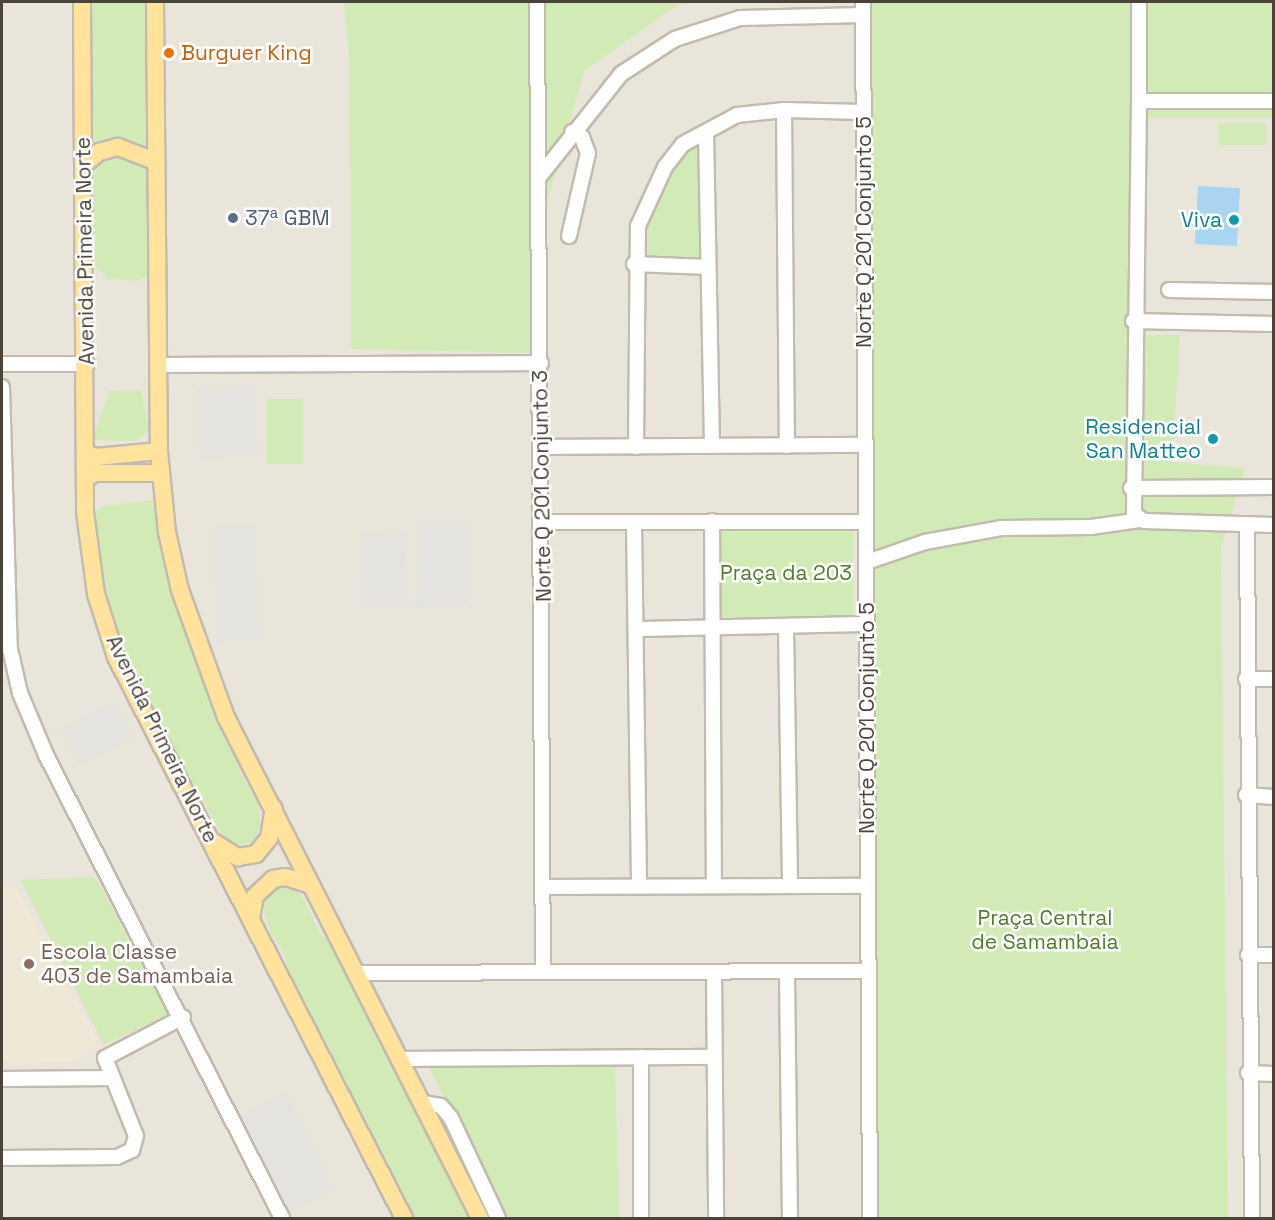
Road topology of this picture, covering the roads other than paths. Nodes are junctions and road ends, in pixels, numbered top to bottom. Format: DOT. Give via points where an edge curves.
graph roads {
  1 [pos="82,2"];
  2 [pos="155,2"];
  3 [pos="537,2"];
  4 [pos="1139,2"];
  5 [pos="863,8"];
  6 [pos="1139,101"];
  7 [pos="1274,101"];
  8 [pos="784,110"];
  9 [pos="863,112"];
  10 [pos="572,132"];
  11 [pos="706,132"];
  12 [pos="154,161"];
  13 [pos="83,165"];
  14 [pos="540,176"];
  15 [pos="569,236"];
  16 [pos="634,264"];
  17 [pos="708,267"];
  18 [pos="1169,290"];
  19 [pos="1274,292"];
  20 [pos="1133,321"];
  21 [pos="1274,324"];
  22 [pos="541,363"];
  23 [pos="2,364"];
  24 [pos="87,364"];
  25 [pos="158,365"];
  26 [pos="2,387"];
  27 [pos="866,445"];
  28 [pos="712,446"];
  29 [pos="787,446"];
  30 [pos="542,447"];
  31 [pos="636,447"];
  32 [pos="159,451"];
  33 [pos="85,453"];
  34 [pos="161,473"];
  35 [pos="85,479"];
  36 [pos="1274,487"];
  37 [pos="1131,488"];
  38 [pos="1140,520"];
  39 [pos="712,521"];
  40 [pos="543,522"];
  41 [pos="866,522"];
  42 [pos="634,523"];
  43 [pos="1247,525"];
  44 [pos="1274,525"];
  45 [pos="867,562"];
  46 [pos="867,624"];
  47 [pos="786,627"];
  48 [pos="638,629"];
  49 [pos="713,629"];
  50 [pos="1246,679"];
  51 [pos="1274,679"];
  52 [pos="1246,795"];
  53 [pos="1274,797"];
  54 [pos="274,808"];
  55 [pos="212,841"];
  56 [pos="310,885"];
  57 [pos="790,885"];
  58 [pos="639,886"];
  59 [pos="714,886"];
  60 [pos="868,886"];
  61 [pos="544,887"];
  62 [pos="251,920"];
  63 [pos="1248,955"];
  64 [pos="1274,955"];
  65 [pos="543,971"];
  66 [pos="868,971"];
  67 [pos="358,973"];
  68 [pos="714,973"];
  69 [pos="787,974"];
  70 [pos="183,1017"];
  71 [pos="641,1057"];
  72 [pos="715,1057"];
  73 [pos="402,1059"];
  74 [pos="1248,1073"];
  75 [pos="1274,1074"];
  76 [pos="2,1078"];
  77 [pos="111,1078"];
  78 [pos="423,1103"];
  79 [pos="2,1158"];
  80 [pos="282,1218"];
  81 [pos="404,1218"];
  82 [pos="480,1218"];
  83 [pos="498,1218"];
  84 [pos="641,1218"];
  85 [pos="716,1218"];
  86 [pos="790,1218"];
  87 [pos="870,1218"];
  88 [pos="1252,1218"];
  1 -- 13 [label="main road, Avenida Primeira Norte"];
  2 -- 12 [label="main road"];
  3 -- 14 [label="street, Norte Q 201 Conjunto 3"];
  4 -- 6 [label="street"];
  5 -- 9 [label="street, Norte Q 201 Conjunto 5"];
  5 -- 10 [label="street" via="740,18 675,39 621,74"];
  6 -- 7 [label="street"];
  6 -- 20 [label="street"];
  8 -- 9 [label="street"];
  8 -- 11 [label="street" via="737,115"];
  8 -- 29 [label="street"];
  9 -- 27 [label="street, Norte Q 201 Conjunto 5"];
  10 -- 14 [label="street"];
  10 -- 15 [label="street" via="582,137 588,153"];
  11 -- 16 [label="street" via="683,144 649,194 638,226"];
  11 -- 17 [label="street"];
  12 -- 13 [label="main road" via="140,152 118,147 99,152"];
  12 -- 25 [label="main road"];
  13 -- 24 [label="main road, Avenida Primeira Norte"];
  14 -- 22 [label="street, Norte Q 201 Conjunto 3"];
  16 -- 17 [label="street"];
  16 -- 31 [label="street"];
  17 -- 28 [label="street"];
  18 -- 19 [label="street"];
  20 -- 21 [label="street"];
  20 -- 37 [label="street"];
  22 -- 25 [label="street"];
  22 -- 30 [label="street, Norte Q 201 Conjunto 3"];
  23 -- 24 [label="street"];
  24 -- 33 [label="main road, Avenida Primeira Norte"];
  25 -- 32 [label="main road"];
  26 -- 70 [label="street" via="10,649 20,693 46,756"];
  27 -- 29 [label="street"];
  27 -- 41 [label="street, Norte Q 201 Conjunto 5"];
  28 -- 29 [label="street"];
  28 -- 31 [label="street"];
  30 -- 31 [label="street"];
  30 -- 40 [label="street, Norte Q 201 Conjunto 3"];
  32 -- 33 [label="main road" via="96,458"];
  32 -- 34 [label="main road"];
  33 -- 35 [label="main road, Avenida Primeira Norte"];
  34 -- 35 [label="main road" via="95,473"];
  34 -- 54 [label="main road" via="167,532 197,643 226,717"];
  35 -- 55 [label="main road, Avenida Primeira Norte" via="87,538 96,594 116,657"];
  36 -- 37 [label="street"];
  37 -- 38 [label="street" via="1134,514"];
  38 -- 43 [label="street"];
  38 -- 45 [label="street" via="1091,527 1001,528 926,542"];
  39 -- 41 [label="street"];
  39 -- 42 [label="street"];
  39 -- 49 [label="street"];
  40 -- 42 [label="street"];
  40 -- 61 [label="street, Norte Q 201 Conjunto 3"];
  41 -- 45 [label="street, Norte Q 201 Conjunto 5"];
  42 -- 48 [label="street"];
  43 -- 44 [label="street"];
  43 -- 50 [label="street"];
  45 -- 46 [label="street, Norte Q 201 Conjunto 5"];
  46 -- 47 [label="street"];
  46 -- 60 [label="street, Norte Q 201 Conjunto 5"];
  47 -- 49 [label="street"];
  47 -- 57 [label="street"];
  48 -- 49 [label="street"];
  48 -- 58 [label="street"];
  49 -- 59 [label="street"];
  50 -- 51 [label="street"];
  50 -- 52 [label="street"];
  52 -- 53 [label="street"];
  52 -- 63 [label="street"];
  54 -- 55 [label="main road" via="269,838 256,854 238,857"];
  54 -- 56 [label="main road"];
  55 -- 62 [label="main road, Avenida Primeira Norte"];
  56 -- 62 [label="main road" via="286,877 273,879 255,897"];
  56 -- 67 [label="main road"];
  57 -- 59 [label="street"];
  57 -- 60 [label="street"];
  58 -- 59 [label="street"];
  58 -- 61 [label="street"];
  60 -- 66 [label="street, Norte Q 201 Conjunto 5"];
  61 -- 65 [label="street, Norte Q 201 Conjunto 3"];
  62 -- 81 [label="main road, Avenida Primeira Norte"];
  63 -- 64 [label="street"];
  63 -- 74 [label="street"];
  65 -- 67 [label="street"];
  65 -- 68 [label="street"];
  66 -- 69 [label="street"];
  66 -- 87 [label="street, Norte Q 201 Conjunto 5"];
  67 -- 73 [label="main road"];
  68 -- 69 [label="street"];
  68 -- 72 [label="street"];
  69 -- 86 [label="street"];
  70 -- 77 [label="street" via="108,1054 104,1063"];
  70 -- 80 [label="street"];
  71 -- 72 [label="street"];
  71 -- 73 [label="street"];
  71 -- 84 [label="street"];
  72 -- 85 [label="street"];
  73 -- 78 [label="main road"];
  74 -- 75 [label="street"];
  74 -- 88 [label="street"];
  76 -- 77 [label="street"];
  77 -- 79 [label="street" via="136,1136 132,1150 117,1157"];
  78 -- 82 [label="main road"];
  78 -- 83 [label="street" via="441,1106 451,1118"];
}
